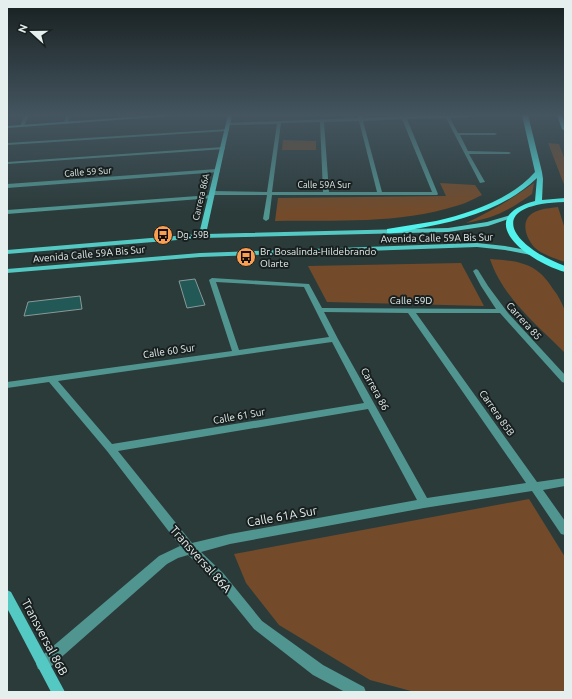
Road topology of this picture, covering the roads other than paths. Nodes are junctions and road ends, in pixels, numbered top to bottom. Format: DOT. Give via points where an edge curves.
graph roads {
  1 [pos="223,148"];
  2 [pos="275,148"];
  3 [pos="323,148"];
  4 [pos="368,148"];
  5 [pos="416,148"];
  6 [pos="464,148"];
  7 [pos="533,148"];
  8 [pos="466,152"];
  9 [pos="509,153"];
  10 [pos="7,163"];
  11 [pos="217,170"];
  12 [pos="539,172"];
  13 [pos="482,182"];
  14 [pos="7,186"];
  15 [pos="269,193"];
  16 [pos="326,194"];
  17 [pos="380,194"];
  18 [pos="212,195"];
  19 [pos="565,200"];
  20 [pos="538,202"];
  21 [pos="7,212"];
  22 [pos="511,217"];
  23 [pos="266,219"];
  24 [pos="390,231"];
  25 [pos="202,236"];
  26 [pos="7,252"];
  27 [pos="532,253"];
  28 [pos="553,265"];
  29 [pos="565,269"];
  30 [pos="7,271"];
  31 [pos="476,271"];
  32 [pos="565,277"];
  33 [pos="320,310"];
  34 [pos="410,310"];
  35 [pos="501,311"];
  36 [pos="334,339"];
  37 [pos="236,352"];
  38 [pos="51,379"];
  39 [pos="565,380"];
  40 [pos="7,385"];
  41 [pos="371,405"];
  42 [pos="110,448"];
  43 [pos="565,482"];
  44 [pos="536,487"];
  45 [pos="424,503"];
  46 [pos="565,530"];
  47 [pos="189,549"];
  48 [pos="7,596"];
  49 [pos="43,664"];
  50 [pos="58,692"];
  51 [pos="359,692"];
  1 -- 10 [label="street"];
  1 -- 11 [label="main road, Carrera 86A"];
  2 -- 15 [label="street"];
  3 -- 16 [label="street"];
  4 -- 17 [label="street"];
  5 -- 17 [label="street, Calle 59A Sur" via="435,194"];
  6 -- 8 [label="street"];
  7 -- 12 [label="main road"];
  8 -- 9 [label="street"];
  8 -- 13 [label="street"];
  11 -- 14 [label="street, Calle 59 Sur"];
  11 -- 18 [label="main road, Carrera 86A"];
  12 -- 20 [label="main road"];
  12 -- 24 [label="main road" via="512,194 465,216 442,223"];
  15 -- 16 [label="street, Calle 59A Sur"];
  15 -- 18 [label="street, Calle 59A Sur"];
  15 -- 23 [label="street"];
  16 -- 17 [label="street, Calle 59A Sur"];
  18 -- 21 [label="street, Calle 59A Sur"];
  18 -- 25 [label="main road, Carrera 86A"];
  19 -- 20 [label="main road"];
  20 -- 22 [label="main road" via="521,208"];
  22 -- 24 [label="main road, Avenida Calle 59A Bis Sur" via="464,228"];
  22 -- 27 [label="main road" via="512,234"];
  24 -- 25 [label="main road, Avenida Calle 59A Bis Sur"];
  25 -- 26 [label="main road, Avenida Calle 59A Bis Sur"];
  27 -- 28 [label="main road"];
  27 -- 30 [label="main road, Avenida Calle 59A Bis Sur" via="477,245 287,251 186,256"];
  28 -- 29 [label="main road"];
  28 -- 32 [label="main road"];
  31 -- 35 [label="street, Carrera 85"];
  33 -- 34 [label="street, Calle 59D"];
  33 -- 36 [label="street, Carrera 86"];
  33 -- 37 [label="street, Carrera 86" via="308,285 212,280"];
  34 -- 35 [label="street, Calle 59D"];
  34 -- 44 [label="street, Carrera 85B"];
  35 -- 39 [label="street, Carrera 85"];
  36 -- 37 [label="street, Calle 60 Sur"];
  36 -- 41 [label="street, Carrera 86"];
  37 -- 38 [label="street, Calle 60 Sur"];
  38 -- 40 [label="street, Calle 60 Sur"];
  38 -- 42 [label="street, Transversal 86A"];
  41 -- 42 [label="street, Calle 61 Sur"];
  41 -- 45 [label="street, Carrera 86"];
  42 -- 47 [label="street, Transversal 86A"];
  43 -- 44 [label="street, Calle 61A Sur"];
  44 -- 45 [label="street, Calle 61A Sur"];
  44 -- 46 [label="street, Carrera 85B"];
  45 -- 47 [label="street, Calle 61A Sur"];
  47 -- 49 [label="street, Calle 61A Sur" via="176,552 163,560"];
  47 -- 51 [label="street, Transversal 86A" via="219,578 258,625 318,670"];
  48 -- 49 [label="main road, Transversal 86B"];
  49 -- 50 [label="main road, Transversal 86B"];
}
